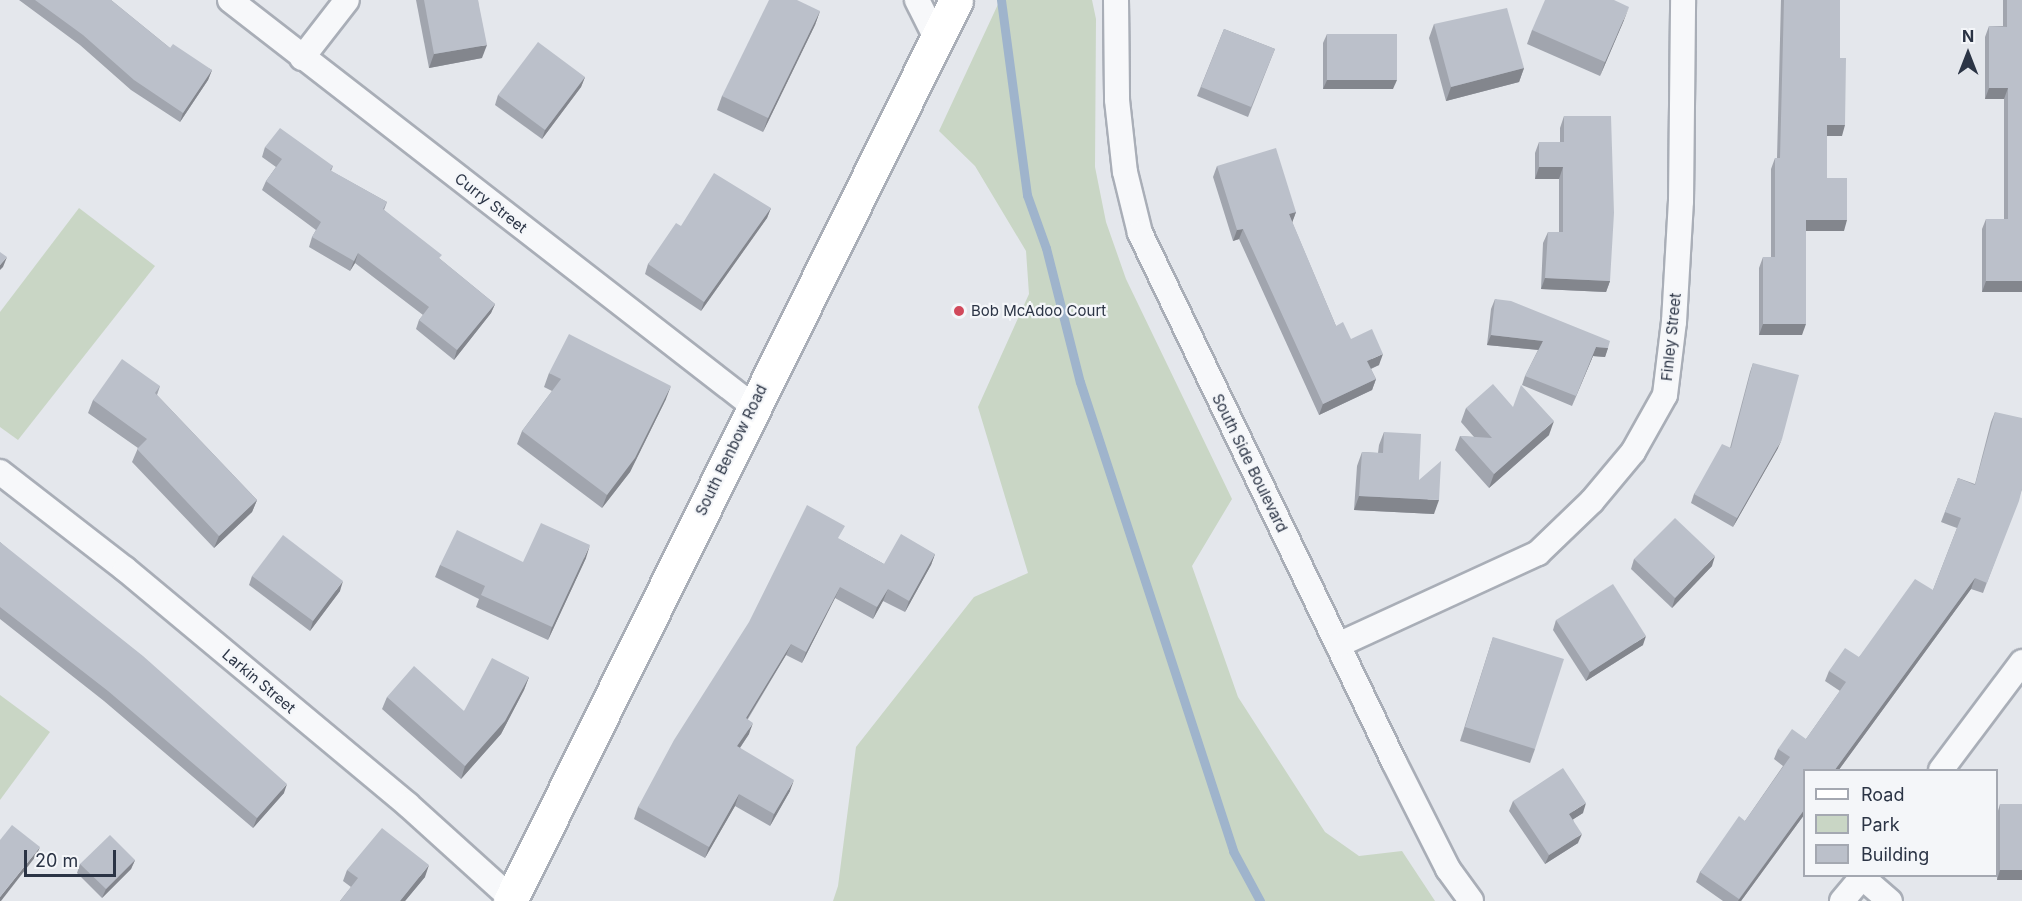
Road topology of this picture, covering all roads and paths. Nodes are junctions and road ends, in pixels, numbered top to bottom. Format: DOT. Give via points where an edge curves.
graph roads {
  1 [pos="230,0"];
  2 [pos="347,0"];
  3 [pos="917,0"];
  4 [pos="956,0"];
  5 [pos="1116,0"];
  6 [pos="1683,0"];
  7 [pos="937,39"];
  8 [pos="302,58"];
  9 [pos="753,406"];
  10 [pos="0,472"];
  11 [pos="1338,645"];
  12 [pos="2022,662"];
  13 [pos="1942,769"];
  14 [pos="1861,877"];
  15 [pos="1863,877"];
  16 [pos="510,900"];
  17 [pos="1471,901"];
  18 [pos="1842,901"];
  19 [pos="1890,901"];
  1 -- 8 [label="street, Curry Street"];
  2 -- 8 [label="street"];
  3 -- 7 [label="street"];
  4 -- 7 [label="main road, South Benbow Road"];
  5 -- 11 [label="street, South Side Boulevard" via="1117,100 1125,172 1140,232"];
  6 -- 11 [label="street, Finley Street" via="1681,201 1674,322 1665,394 1633,452 1592,501 1538,553"];
  7 -- 9 [label="main road, South Benbow Road"];
  8 -- 9 [label="street, Curry Street"];
  9 -- 16 [label="main road, South Benbow Road"];
  10 -- 16 [label="street, Larkin Street" via="125,569 390,790"];
  11 -- 17 [label="street, South Side Boulevard" via="1448,869"];
  12 -- 13 [label="street"];
  14 -- 18 [label="street"];
  15 -- 19 [label="street"];
}
